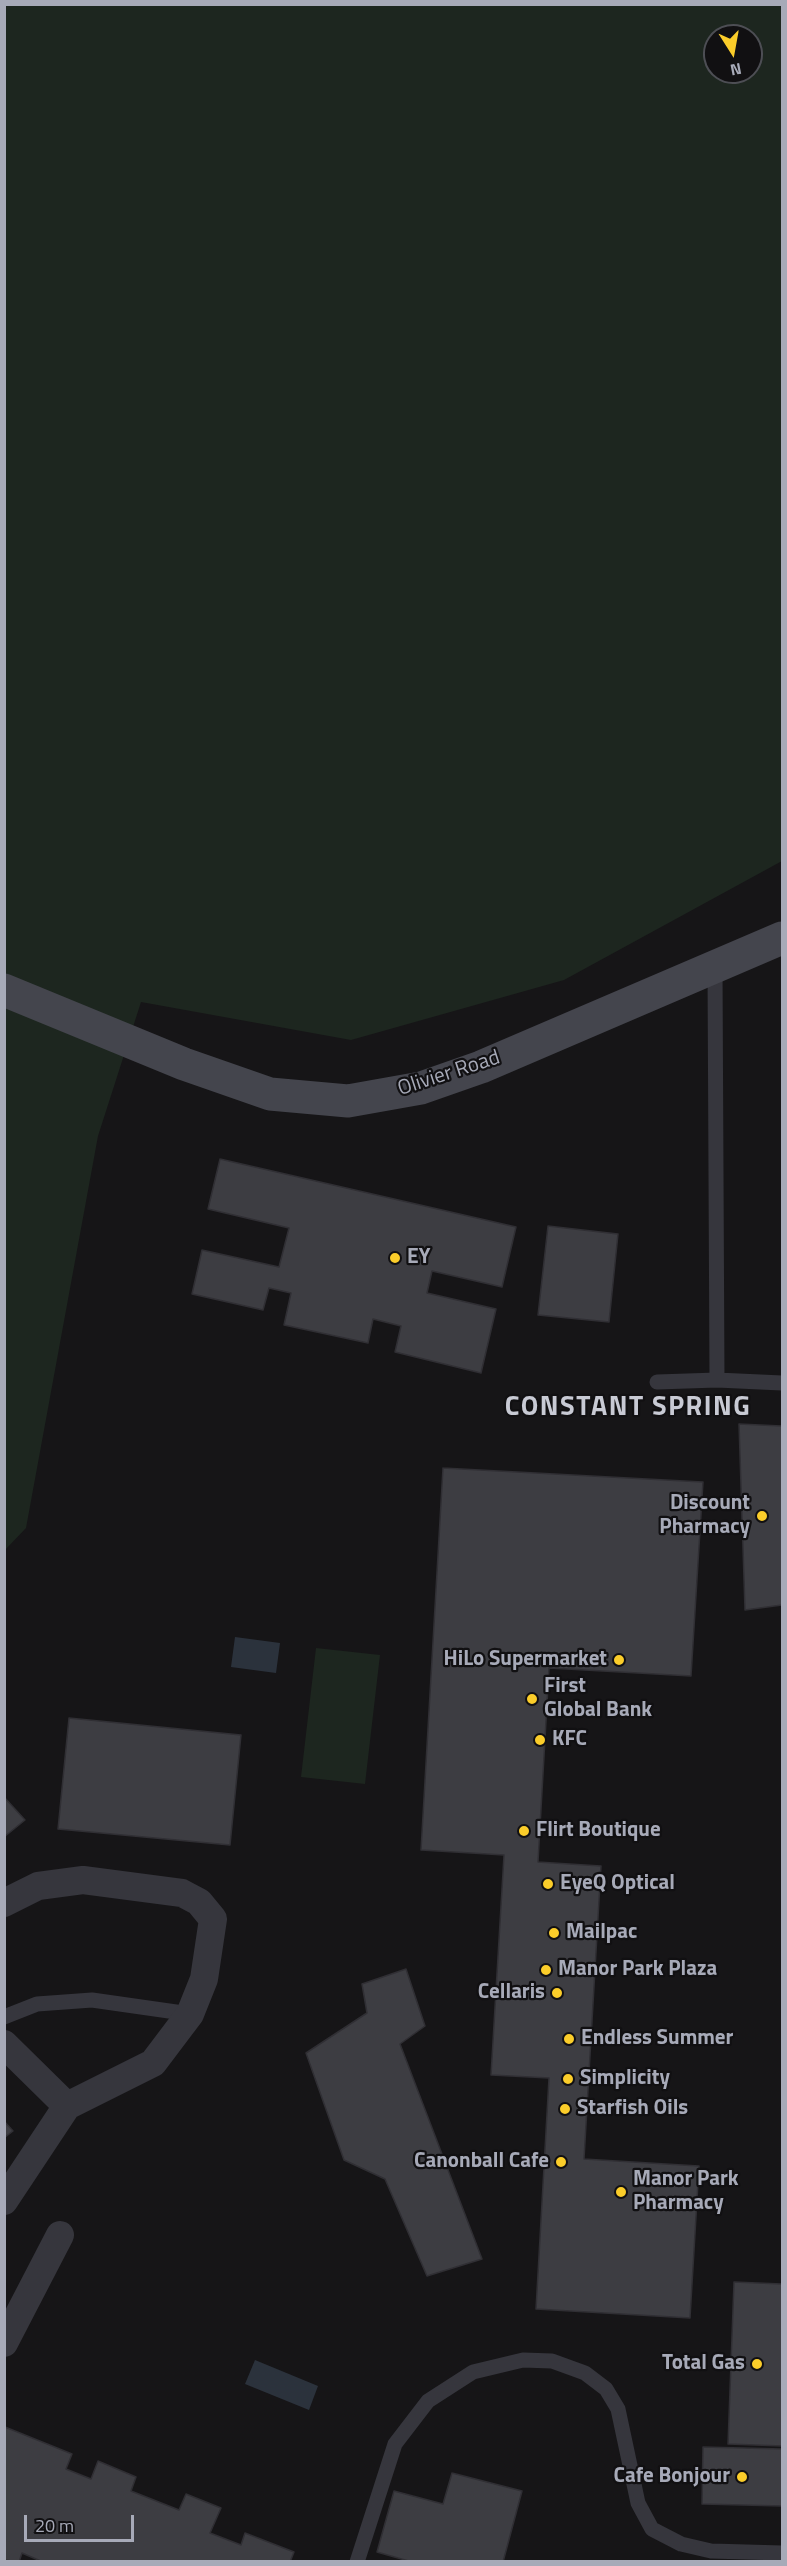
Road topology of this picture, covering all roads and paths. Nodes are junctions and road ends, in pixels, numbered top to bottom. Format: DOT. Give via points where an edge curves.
graph roads {
  1 [pos="783,938"];
  2 [pos="714,968"];
  3 [pos="4,990"];
  4 [pos="717,1380"];
  5 [pos="657,1382"];
  6 [pos="783,1383"];
  7 [pos="4,1903"];
  8 [pos="190,2014"];
  9 [pos="4,2017"];
  10 [pos="4,2044"];
  11 [pos="67,2106"];
  12 [pos="4,2201"];
  13 [pos="60,2235"];
  14 [pos="4,2343"];
  15 [pos="783,2553"];
  16 [pos="357,2562"];
  1 -- 2 [label="main road, Olivier Road"];
  2 -- 3 [label="main road, Olivier Road" via="481,1067 421,1088 348,1101 270,1094 184,1064"];
  2 -- 4 [label="lane"];
  4 -- 5 [label="lane"];
  4 -- 6 [label="lane"];
  7 -- 8 [label="street" via="38,1886 83,1880 182,1893 199,1902 213,1919 204,1979"];
  8 -- 9 [label="lane" via="92,2001 37,2004"];
  8 -- 11 [label="street" via="153,2063"];
  10 -- 11 [label="street"];
  11 -- 12 [label="street"];
  13 -- 14 [label="street"];
  15 -- 16 [label="lane" via="711,2551 681,2544 652,2529 638,2503 618,2409 606,2389 585,2373 552,2361 523,2360 473,2372 428,2401 395,2444"];
}
